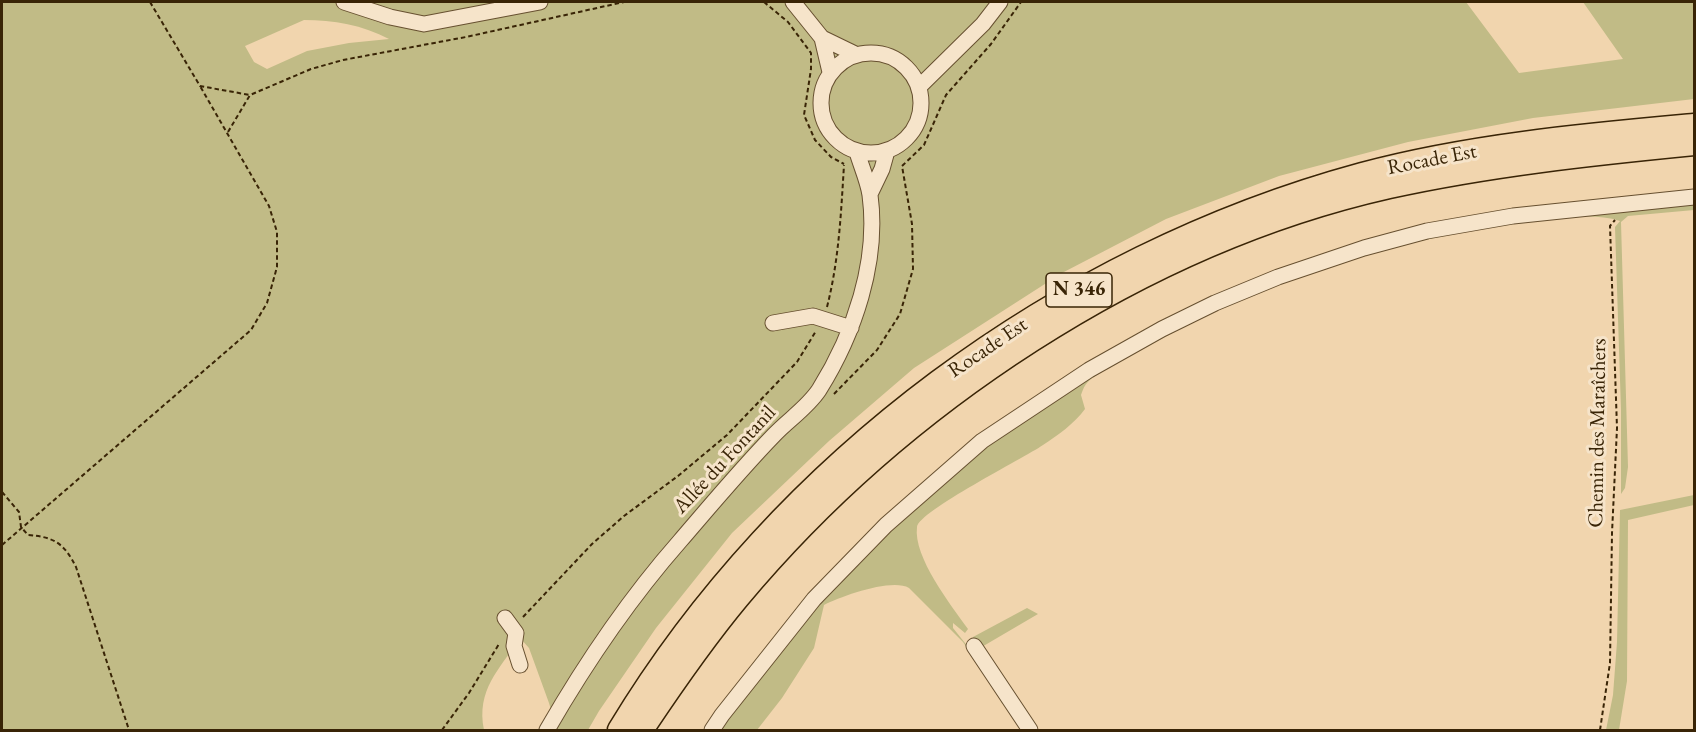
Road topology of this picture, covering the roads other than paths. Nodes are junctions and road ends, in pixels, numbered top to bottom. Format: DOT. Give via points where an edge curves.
graph roads {
  1 [pos="344,2"];
  2 [pos="540,2"];
  3 [pos="793,2"];
  4 [pos="1000,2"];
  5 [pos="822,38"];
  6 [pos="855,54"];
  7 [pos="944,62"];
  8 [pos="908,68"];
  9 [pos="830,72"];
  10 [pos="919,87"];
  11 [pos="1695,124"];
  12 [pos="1695,144"];
  13 [pos="887,151"];
  14 [pos="857,152"];
  15 [pos="870,194"];
  16 [pos="1695,197"];
  17 [pos="773,322"];
  18 [pos="851,328"];
  19 [pos="509,623"];
  20 [pos="974,646"];
  21 [pos="520,665"];
  22 [pos="547,730"];
  23 [pos="619,730"];
  24 [pos="642,730"];
  25 [pos="712,730"];
  26 [pos="1030,730"];
  1 -- 2 [label="street" via="424,24"];
  3 -- 5 [label="street"];
  4 -- 7 [label="street"];
  5 -- 6 [label="street"];
  5 -- 9 [label="street"];
  6 -- 8 [label="street" via="883,53"];
  6 -- 9 [label="street"];
  7 -- 8 [label="street"];
  7 -- 10 [label="street"];
  8 -- 10 [label="street"];
  9 -- 14 [label="street" via="822,87 823,119 831,134"];
  10 -- 13 [label="street" via="919,118 912,132"];
  11 -- 23 [label="highway, Rocade Est / N 346" via="1527,143 1364,173 1228,219 1086,285 940,379 860,444 744,561 695,621"];
  12 -- 24 [label="highway, Rocade Est / N 346" via="1530,162 1387,188 1237,236 1095,303 953,394 843,486 738,597"];
  13 -- 14 [label="street"];
  13 -- 15 [label="street, Allée du Fontanil"];
  14 -- 15 [label="street, Allée du Fontanil"];
  15 -- 18 [label="street, Allée du Fontanil" via="866,279"];
  16 -- 25 [label="street" via="1513,216 1427,231 1278,277 1162,329 1089,370 982,441 886,525 814,599"];
  17 -- 18 [label="street" via="813,316"];
  18 -- 22 [label="street, Allée du Fontanil" via="818,391 747,463 668,554 621,615"];
  19 -- 21 [label="street" via="516,633 514,646"];
  20 -- 26 [label="street"];
}
